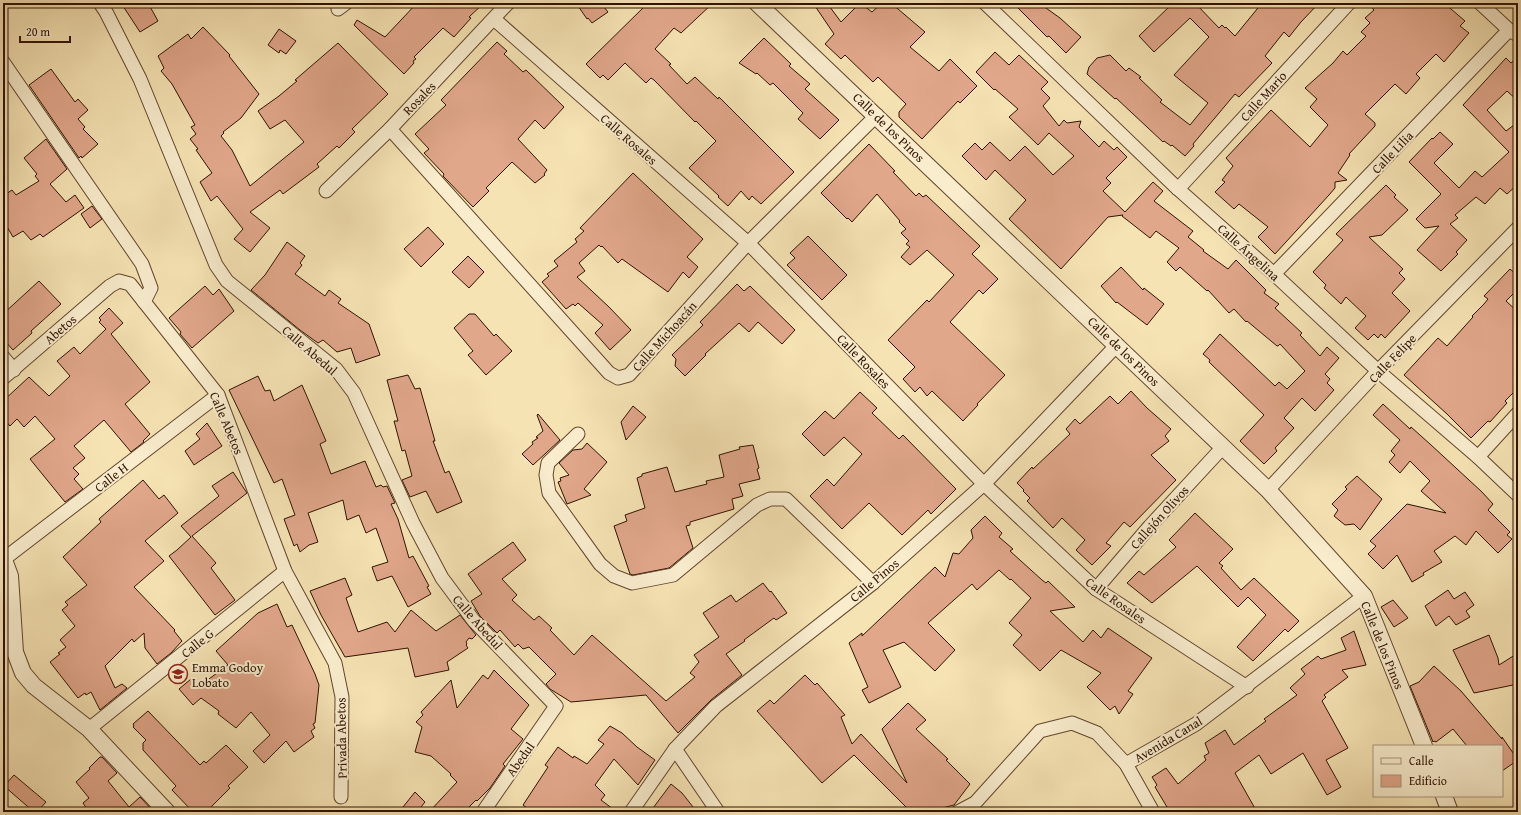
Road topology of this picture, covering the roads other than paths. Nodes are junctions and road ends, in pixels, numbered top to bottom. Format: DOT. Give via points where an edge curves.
graph roads {
  1 [pos="100,3"];
  2 [pos="508,3"];
  3 [pos="758,3"];
  4 [pos="985,3"];
  5 [pos="1349,3"];
  6 [pos="1480,3"];
  7 [pos="494,19"];
  8 [pos="1514,33"];
  9 [pos="3,62"];
  10 [pos="876,115"];
  11 [pos="390,129"];
  12 [pos="1178,189"];
  13 [pos="326,191"];
  14 [pos="1518,228"];
  15 [pos="748,243"];
  16 [pos="1274,274"];
  17 [pos="119,281"];
  18 [pos="144,302"];
  19 [pos="1117,345"];
  20 [pos="3,357"];
  21 [pos="14,370"];
  22 [pos="1378,371"];
  23 [pos="3,378"];
  24 [pos="218,395"];
  25 [pos="1518,413"];
  26 [pos="578,434"];
  27 [pos="1223,447"];
  28 [pos="1478,458"];
  29 [pos="984,484"];
  30 [pos="1268,490"];
  31 [pos="1518,495"];
  32 [pos="4,558"];
  33 [pos="285,572"];
  34 [pos="873,583"];
  35 [pos="1096,589"];
  36 [pos="1364,596"];
  37 [pos="1247,686"];
  38 [pos="556,706"];
  39 [pos="89,729"];
  40 [pos="1424,745"];
  41 [pos="675,749"];
  42 [pos="1126,764"];
  43 [pos="1444,797"];
  44 [pos="342,798"];
  45 [pos="167,812"];
  46 [pos="483,812"];
  47 [pos="631,812"];
  48 [pos="718,812"];
  49 [pos="958,812"];
  50 [pos="1153,812"];
  51 [pos="1450,812"];
  1 -- 38 [label="street, Calle Abedul" via="140,79 216,265 227,281 336,369 354,393 413,523 442,578 474,621"];
  2 -- 7 [label="street, Rosales"];
  3 -- 10 [label="street, Calle de los Pinos"];
  4 -- 12 [label="street, Calle Ángelina"];
  5 -- 12 [label="street, Calle Mario"];
  6 -- 8 [label="street"];
  7 -- 11 [label="street, Rosales"];
  7 -- 15 [label="street, Calle Rosales"];
  8 -- 16 [label="street, Calle Lilia"];
  9 -- 18 [label="street" via="142,264 151,288"];
  10 -- 15 [label="street, Calle Michoacán"];
  10 -- 19 [label="street, Calle de los Pinos"];
  11 -- 13 [label="street, Rosales"];
  11 -- 15 [label="street, Calle Michoacán" via="609,373 618,378 629,375"];
  12 -- 16 [label="street, Calle Ángelina"];
  14 -- 22 [label="street, Calle Felipe"];
  15 -- 29 [label="street, Calle Rosales"];
  16 -- 22 [label="street, Calle Ángelina"];
  17 -- 18 [label="street, Calle Abetos" via="130,284"];
  17 -- 21 [label="street, Abetos" via="110,286"];
  18 -- 24 [label="street, Calle Abetos"];
  19 -- 27 [label="street, Calle de los Pinos"];
  19 -- 29 [label="street, Calle Pinos"];
  20 -- 21 [label="street"];
  21 -- 23 [label="street, Abetos"];
  22 -- 28 [label="street, Calle Ángelina"];
  22 -- 30 [label="street, Calle Felipe"];
  24 -- 32 [label="street, Calle H"];
  24 -- 33 [label="street, Calle Abetos"];
  25 -- 28 [label="street"];
  26 -- 34 [label="street" via="548,463 548,493 600,564 614,576 632,583 673,575 757,505 770,499 786,499"];
  27 -- 30 [label="street, Calle de los Pinos"];
  27 -- 35 [label="street, Callejón Olivos"];
  28 -- 31 [label="street, Calle Ángelina"];
  29 -- 34 [label="street, Calle Pinos"];
  29 -- 35 [label="street, Calle Rosales"];
  30 -- 36 [label="street, Calle de los Pinos"];
  32 -- 39 [label="street" via="10,576 16,652 23,672 34,686"];
  33 -- 39 [label="street, Calle G"];
  33 -- 44 [label="street, Privada Abetos" via="335,663 342,697"];
  34 -- 41 [label="street, Calle Pinos" via="716,706"];
  35 -- 37 [label="street, Calle Rosales"];
  36 -- 37 [label="street, Avenida Canal"];
  36 -- 40 [label="street, Calle de los Pinos"];
  37 -- 42 [label="street, Avenida Canal" via="1196,724"];
  38 -- 46 [label="street, Abedul"];
  39 -- 45 [label="street"];
  41 -- 47 [label="street, Calle Pinos"];
  41 -- 48 [label="street"];
  42 -- 49 [label="street, Avenida Canal" via="1097,732 1072,723 1040,731 975,803"];
  42 -- 50 [label="street"];
  43 -- 51 [label="street"];
}
